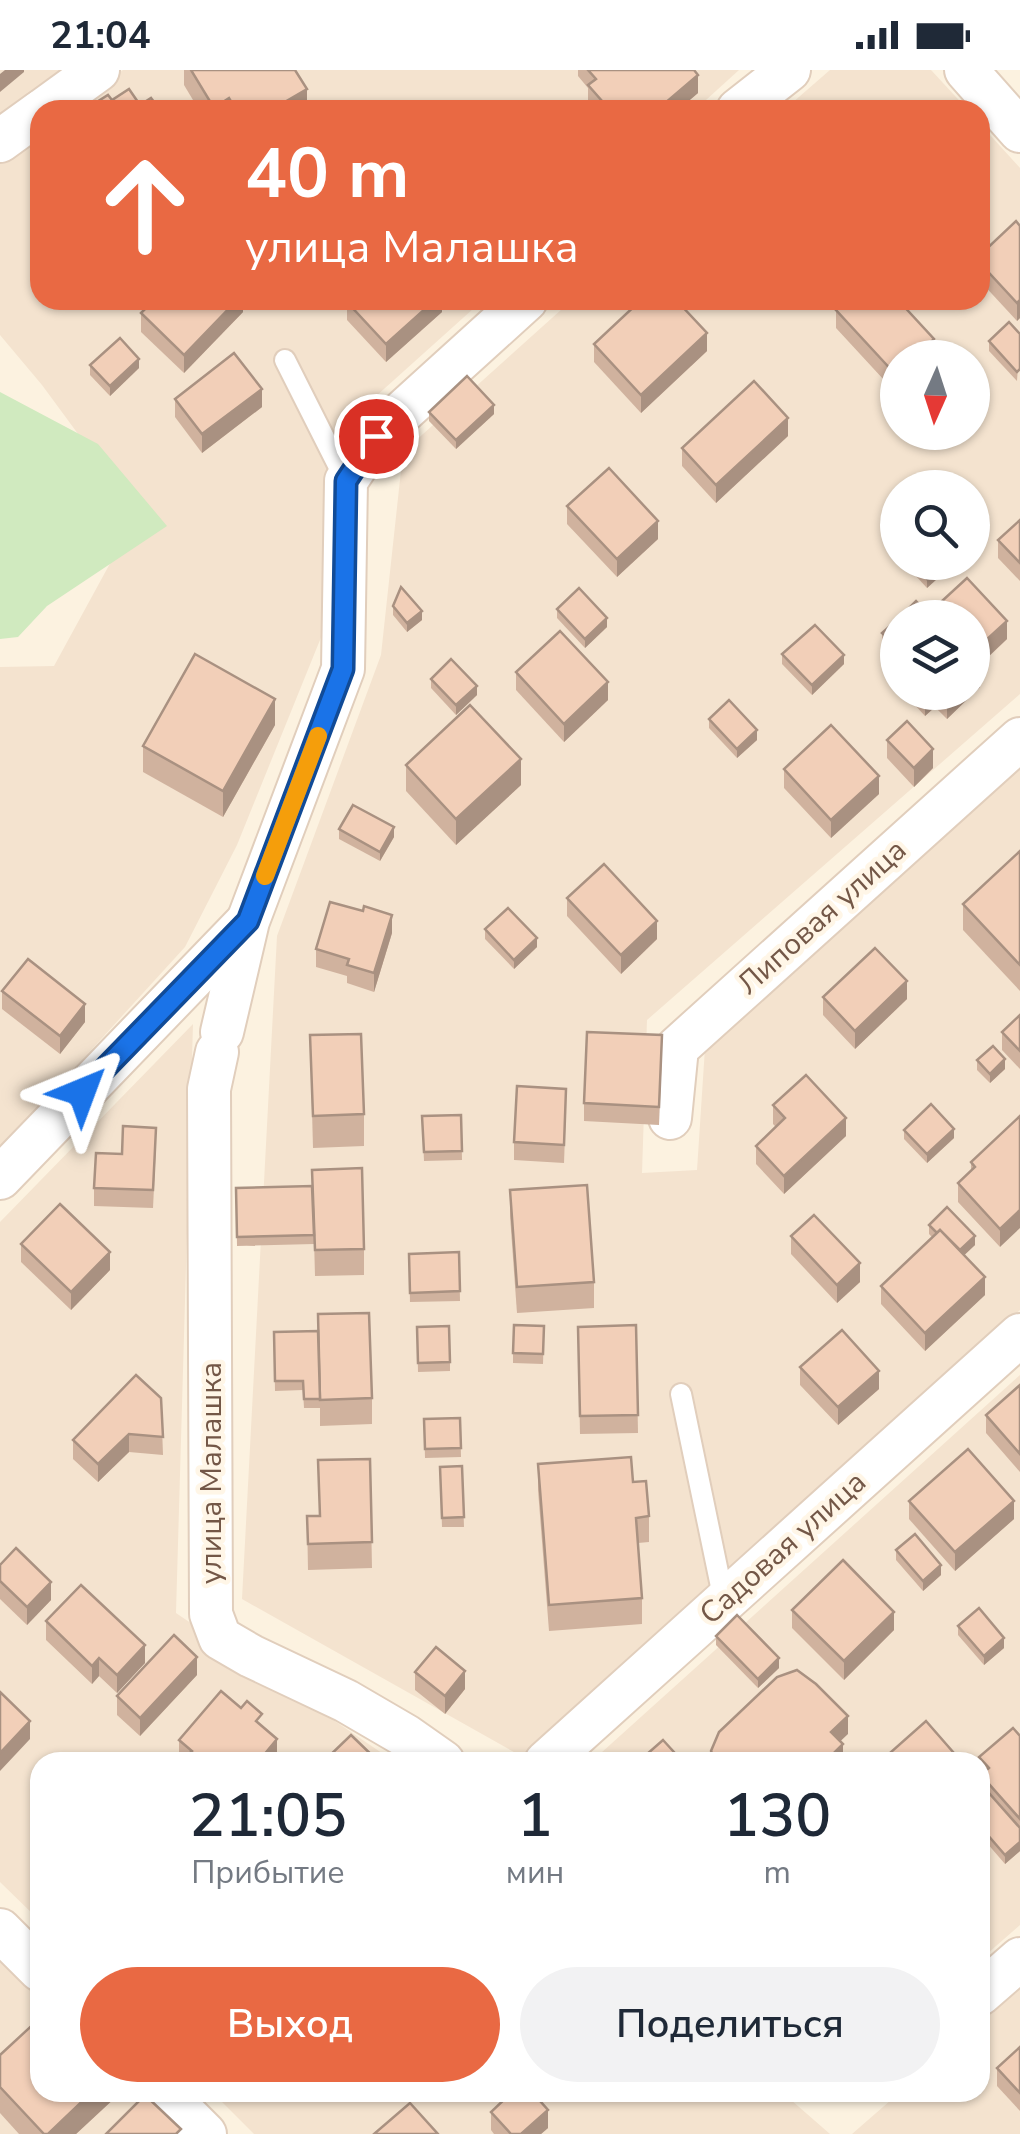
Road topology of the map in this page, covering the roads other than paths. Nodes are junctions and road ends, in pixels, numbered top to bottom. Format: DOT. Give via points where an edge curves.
graph roads {
  1 [pos="98,70"];
  2 [pos="789,70"];
  3 [pos="966,70"];
  4 [pos="56,100"];
  5 [pos="751,100"];
  6 [pos="30,119"];
  7 [pos="1020,131"];
  8 [pos="0,141"];
  9 [pos="515,310"];
  10 [pos="285,360"];
  11 [pos="346,481"];
  12 [pos="1020,740"];
  13 [pos="248,921"];
  14 [pos="670,1118"];
  15 [pos="0,1178"];
  16 [pos="1020,1335"];
  17 [pos="681,1394"];
  18 [pos="724,1602"];
  19 [pos="429,1752"];
  20 [pos="557,1752"];
  21 [pos="0,1930"];
  22 [pos="1020,1959"];
  23 [pos="30,1960"];
  24 [pos="990,1985"];
  25 [pos="173,2102"];
  26 [pos="205,2134"];
  1 -- 4 [label="street"];
  2 -- 5 [label="street"];
  3 -- 7 [label="street"];
  6 -- 8 [label="street"];
  9 -- 11 [label="street" via="376,436"];
  10 -- 11 [label="lane"];
  11 -- 13 [label="street, улица Малашка" via="343,669"];
  12 -- 14 [label="street, Липовая улица" via="677,1048"];
  13 -- 15 [label="street"];
  13 -- 19 [label="street, улица Малашка" via="209,1088 211,1614 220,1638"];
  16 -- 18 [label="street, Садовая улица"];
  17 -- 18 [label="lane"];
  18 -- 20 [label="street, Садовая улица"];
  21 -- 23 [label="street"];
  22 -- 24 [label="street"];
  25 -- 26 [label="street"];
}
